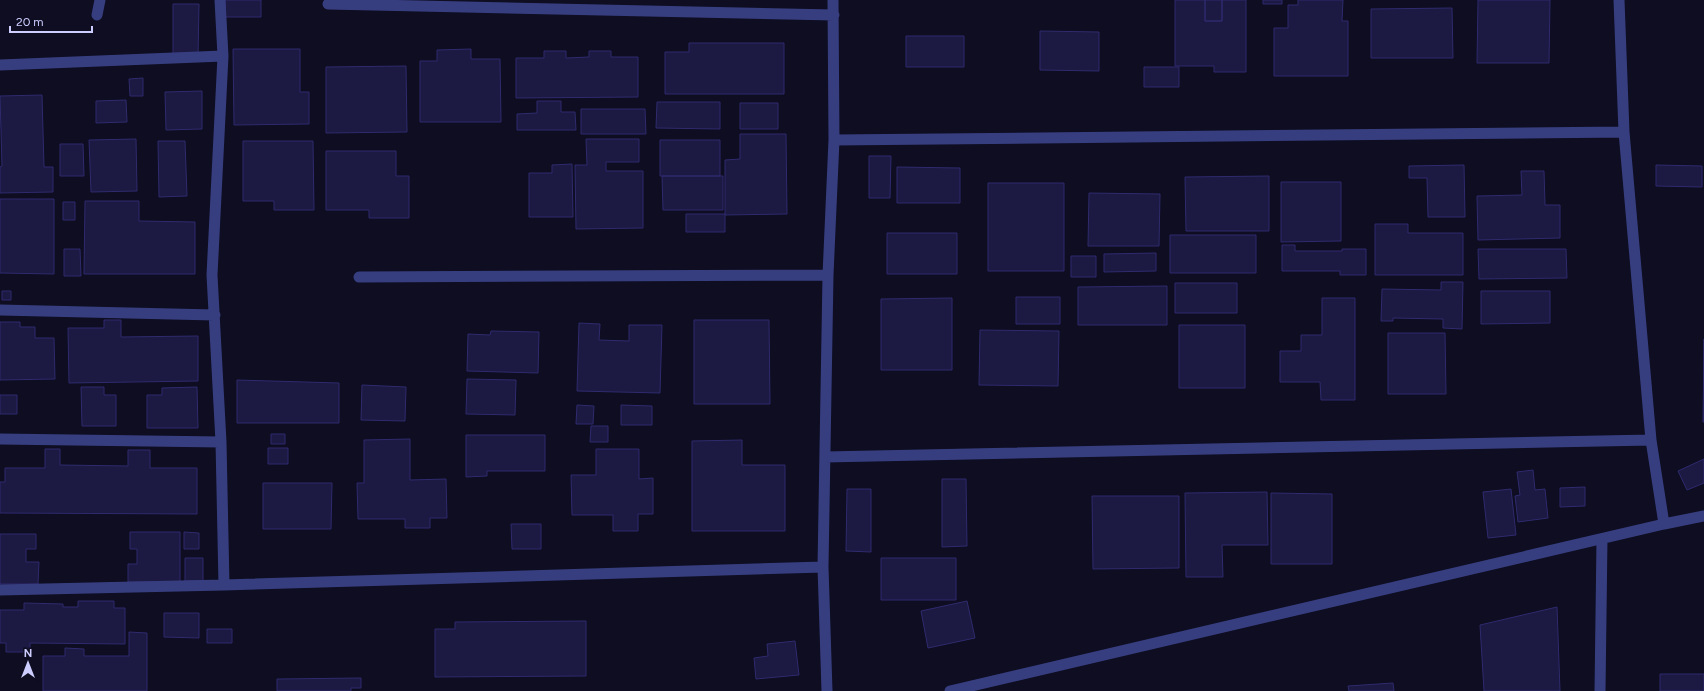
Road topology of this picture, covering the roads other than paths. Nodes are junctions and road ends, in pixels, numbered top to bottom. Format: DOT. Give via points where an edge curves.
graph roads {
  1 [pos="100,0"];
  2 [pos="220,0"];
  3 [pos="833,0"];
  4 [pos="1619,0"];
  5 [pos="328,4"];
  6 [pos="97,15"];
  7 [pos="834,15"];
  8 [pos="222,56"];
  9 [pos="0,66"];
  10 [pos="1624,132"];
  11 [pos="834,140"];
  12 [pos="828,275"];
  13 [pos="359,277"];
  14 [pos="0,310"];
  15 [pos="215,315"];
  16 [pos="0,439"];
  17 [pos="1651,440"];
  18 [pos="221,442"];
  19 [pos="826,457"];
  20 [pos="1704,516"];
  21 [pos="1664,524"];
  22 [pos="1602,538"];
  23 [pos="823,567"];
  24 [pos="224,585"];
  25 [pos="0,590"];
  26 [pos="979,688"];
  27 [pos="827,691"];
  28 [pos="950,691"];
  29 [pos="1600,691"];
  1 -- 6 [label="street"];
  2 -- 8 [label="street"];
  3 -- 7 [label="street"];
  4 -- 10 [label="street"];
  5 -- 7 [label="street"];
  7 -- 11 [label="street"];
  8 -- 9 [label="street"];
  8 -- 15 [label="street" via="212,275"];
  10 -- 11 [label="street"];
  10 -- 17 [label="street"];
  11 -- 12 [label="street"];
  12 -- 13 [label="street"];
  12 -- 19 [label="street"];
  14 -- 15 [label="street"];
  15 -- 18 [label="street"];
  16 -- 18 [label="street"];
  17 -- 19 [label="street"];
  17 -- 21 [label="street"];
  18 -- 24 [label="street"];
  19 -- 23 [label="street"];
  20 -- 21 [label="street"];
  21 -- 22 [label="street"];
  22 -- 26 [label="street"];
  22 -- 29 [label="street"];
  23 -- 24 [label="street"];
  23 -- 27 [label="street"];
  24 -- 25 [label="street"];
  26 -- 28 [label="street"];
}
